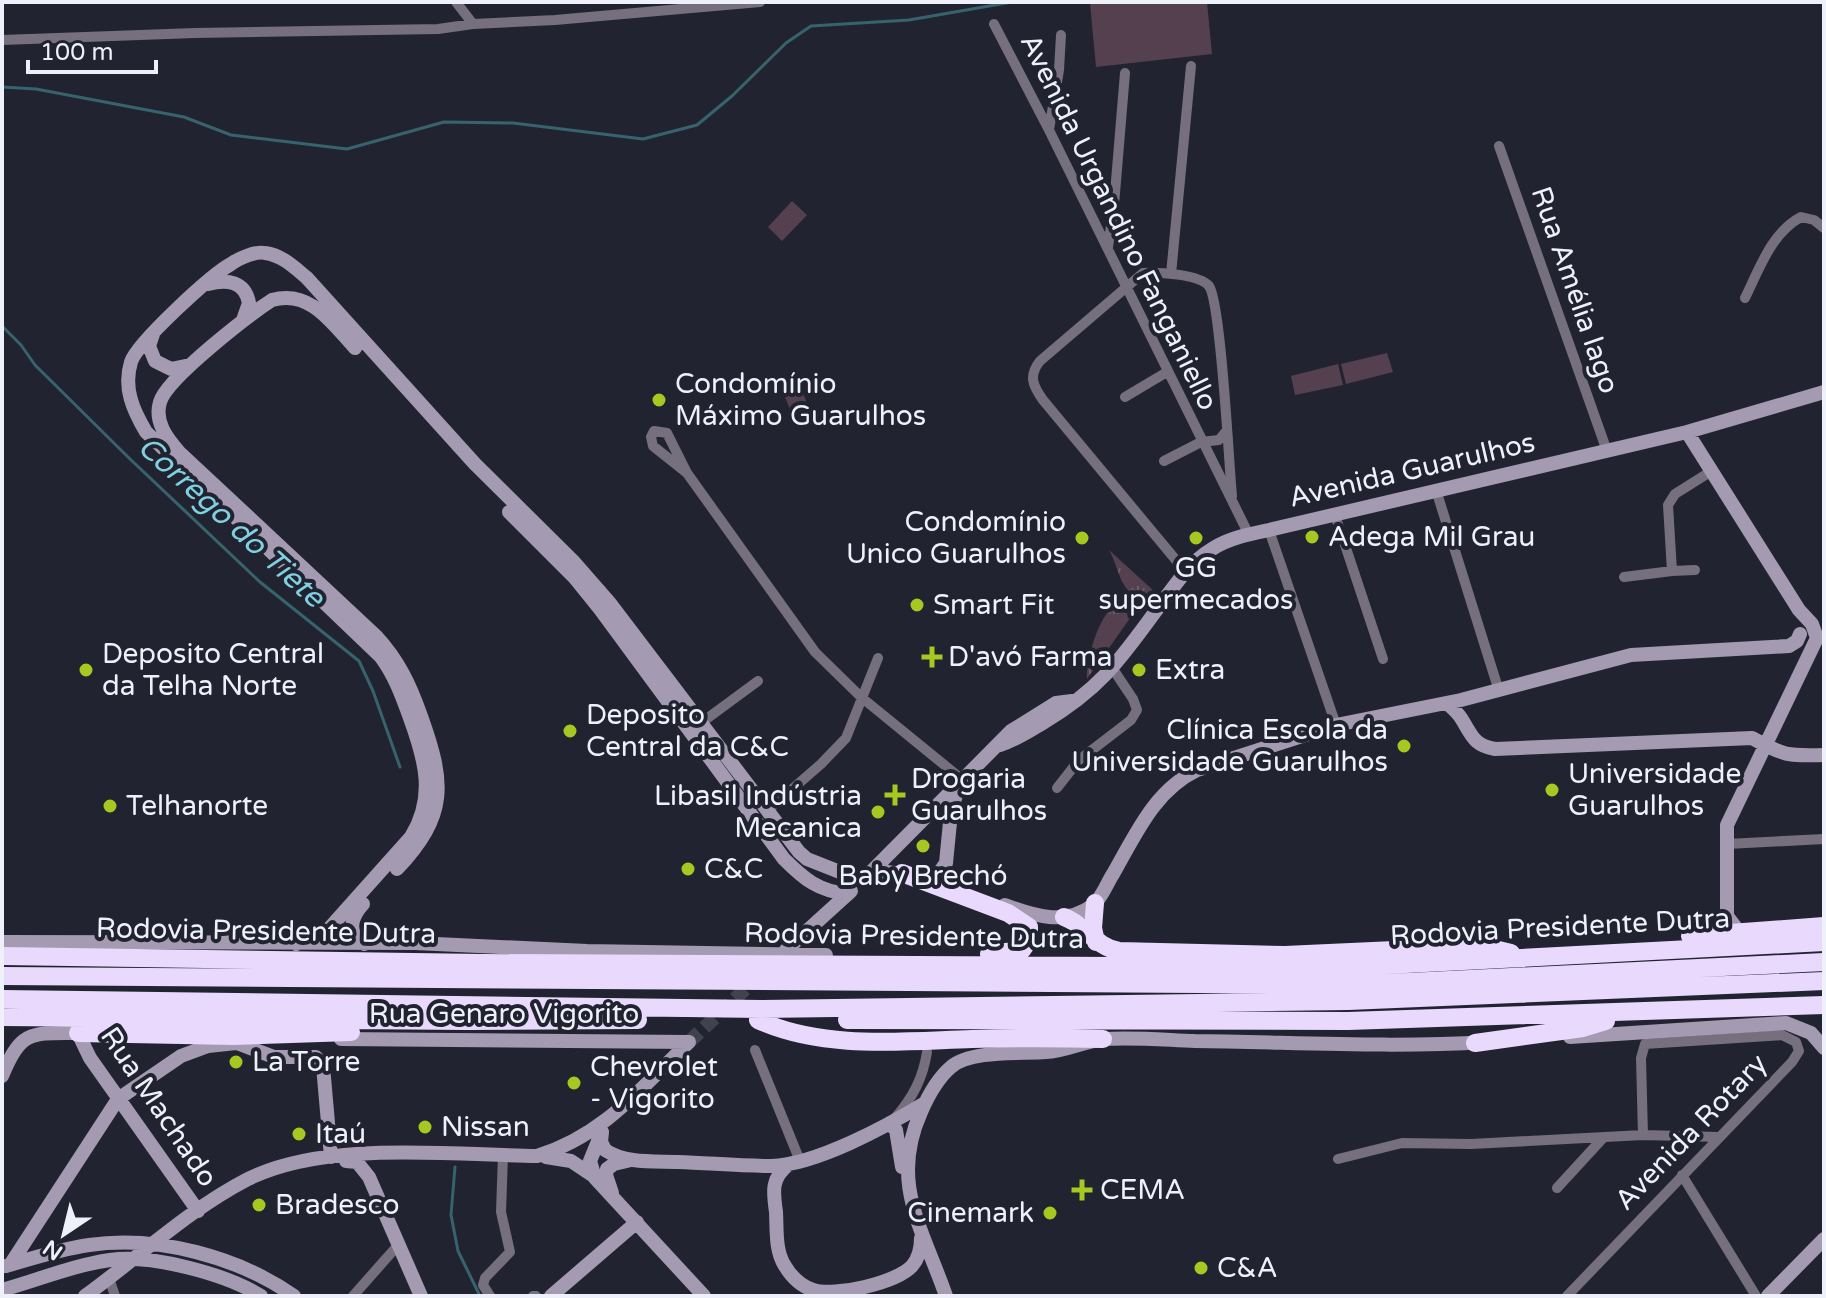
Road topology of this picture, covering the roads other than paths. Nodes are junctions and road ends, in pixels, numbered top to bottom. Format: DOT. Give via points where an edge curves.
graph roads {
  1 [pos="456,2"];
  2 [pos="760,2"];
  3 [pos="473,24"];
  4 [pos="994,24"];
  5 [pos="1061,35"];
  6 [pos="2,40"];
  7 [pos="1191,66"];
  8 [pos="1125,73"];
  9 [pos="1049,130"];
  10 [pos="1499,146"];
  11 [pos="1824,228"];
  12 [pos="1107,249"];
  13 [pos="1171,274"];
  14 [pos="208,284"];
  15 [pos="1125,288"];
  16 [pos="1745,298"];
  17 [pos="241,323"];
  18 [pos="155,330"];
  19 [pos="192,365"];
  20 [pos="1167,372"];
  21 [pos="1824,392"];
  22 [pos="1125,397"];
  23 [pos="1227,430"];
  24 [pos="1687,432"];
  25 [pos="1201,442"];
  26 [pos="1607,451"];
  27 [pos="1164,461"];
  28 [pos="1710,472"];
  29 [pos="687,473"];
  30 [pos="1436,490"];
  31 [pos="1232,496"];
  32 [pos="1335,515"];
  33 [pos="1269,530"];
  34 [pos="1249,535"];
  35 [pos="1695,570"];
  36 [pos="1185,571"];
  37 [pos="1672,571"];
  38 [pos="1624,577"];
  39 [pos="1799,610"];
  40 [pos="1818,632"];
  41 [pos="1800,634"];
  42 [pos="1789,646"];
  43 [pos="878,658"];
  44 [pos="1383,659"];
  45 [pos="1803,664"];
  46 [pos="1113,669"];
  47 [pos="758,681"];
  48 [pos="1499,691"];
  49 [pos="861,697"];
  50 [pos="1454,701"];
  51 [pos="701,723"];
  52 [pos="1336,725"];
  53 [pos="1766,741"];
  54 [pos="1820,755"];
  55 [pos="725,768"];
  56 [pos="962,783"];
  57 [pos="1057,788"];
  58 [pos="767,811"];
  59 [pos="921,821"];
  60 [pos="947,834"];
  61 [pos="1824,839"];
  62 [pos="1727,844"];
  63 [pos="789,854"];
  64 [pos="946,863"];
  65 [pos="902,873"];
  66 [pos="870,874"];
  67 [pos="807,882"];
  68 [pos="848,894"];
  69 [pos="1095,903"];
  70 [pos="823,917"];
  71 [pos="1064,917"];
  72 [pos="1824,926"];
  73 [pos="1740,933"];
  74 [pos="2,942"];
  75 [pos="1096,942"];
  76 [pos="1824,942"];
  77 [pos="296,944"];
  78 [pos="364,944"];
  79 [pos="826,955"];
  80 [pos="1553,955"];
  81 [pos="2,956"];
  82 [pos="200,957"];
  83 [pos="1530,957"];
  84 [pos="794,960"];
  85 [pos="1824,962"];
  86 [pos="2,976"];
  87 [pos="617,981"];
  88 [pos="1824,981"];
  89 [pos="2,999"];
  90 [pos="1824,1005"];
  91 [pos="693,1014"];
  92 [pos="1628,1014"];
  93 [pos="757,1016"];
  94 [pos="2,1017"];
  95 [pos="467,1021"];
  96 [pos="78,1033"];
  97 [pos="1103,1039"];
  98 [pos="237,1043"];
  99 [pos="1475,1043"];
  100 [pos="1824,1048"];
  101 [pos="755,1050"];
  102 [pos="927,1052"];
  103 [pos="2,1076"];
  104 [pos="118,1099"];
  105 [pos="925,1103"];
  106 [pos="612,1116"];
  107 [pos="890,1124"];
  108 [pos="602,1132"];
  109 [pos="1643,1135"];
  110 [pos="1718,1137"];
  111 [pos="1603,1138"];
  112 [pos="399,1154"];
  113 [pos="503,1155"];
  114 [pos="537,1156"];
  115 [pos="324,1158"];
  116 [pos="1338,1159"];
  117 [pos="631,1160"];
  118 [pos="795,1162"];
  119 [pos="753,1164"];
  120 [pos="1682,1175"];
  121 [pos="369,1177"];
  122 [pos="595,1178"];
  123 [pos="906,1179"];
  124 [pos="773,1184"];
  125 [pos="1557,1188"];
  126 [pos="613,1197"];
  127 [pos="198,1211"];
  128 [pos="637,1222"];
  129 [pos="920,1234"];
  130 [pos="1824,1239"];
  131 [pos="158,1242"];
  132 [pos="399,1244"];
  133 [pos="56,1253"];
  134 [pos="133,1259"];
  135 [pos="225,1262"];
  136 [pos="162,1263"];
  137 [pos="6,1266"];
  138 [pos="937,1270"];
  139 [pos="68,1271"];
  140 [pos="204,1273"];
  141 [pos="109,1278"];
  142 [pos="885,1282"];
  143 [pos="2,1290"];
  144 [pos="238,1290"];
  145 [pos="85,1296"];
  146 [pos="115,1296"];
  147 [pos="261,1296"];
  148 [pos="294,1296"];
  149 [pos="353,1296"];
  150 [pos="421,1296"];
  151 [pos="490,1296"];
  152 [pos="551,1296"];
  153 [pos="704,1296"];
  154 [pos="946,1296"];
  155 [pos="1567,1296"];
  156 [pos="1756,1296"];
  157 [pos="1768,1296"];
  1 -- 3 [label="street"];
  2 -- 3 [label="street"];
  3 -- 6 [label="street"];
  4 -- 9 [label="street, Avenida Urgandino Fanganiello"];
  5 -- 9 [label="street"];
  7 -- 13 [label="street"];
  8 -- 12 [label="street"];
  9 -- 12 [label="street, Avenida Urgandino Fanganiello"];
  10 -- 26 [label="street, Rua Amélia lago"];
  11 -- 16 [label="street" via="1801,217 1784,228"];
  12 -- 15 [label="street, Avenida Urgandino Fanganiello"];
  13 -- 15 [label="street" via="1143,273"];
  13 -- 23 [label="street" via="1205,283 1214,298"];
  14 -- 17 [label="street" via="228,280 242,288 249,303"];
  14 -- 18 [label="street"];
  14 -- 51 [label="street" via="234,262 263,252 294,267 484,474 574,562"];
  15 -- 20 [label="street, Avenida Urgandino Fanganiello"];
  15 -- 36 [label="street" via="1040,361 1032,381"];
  17 -- 19 [label="street"];
  17 -- 55 [label="street" via="283,297 316,307 575,578"];
  18 -- 19 [label="street" via="149,346 155,361 171,369"];
  18 -- 77 [label="street" via="137,348 128,379 130,399 146,432 381,657 398,686 423,756 427,795 411,837 327,931"];
  19 -- 78 [label="street" via="159,403 167,439 389,650 409,682 435,754 438,788 431,822 415,850 357,911 352,928"];
  20 -- 22 [label="street"];
  20 -- 25 [label="street, Avenida Urgandino Fanganiello"];
  21 -- 24 [label="street, Avenida Guarulhos"];
  23 -- 25 [label="street, Avenida Urgandino Fanganiello" via="1219,440"];
  23 -- 31 [label="street"];
  24 -- 26 [label="street, Avenida Guarulhos"];
  24 -- 28 [label="street"];
  25 -- 27 [label="street"];
  25 -- 31 [label="street, Avenida Urgandino Fanganiello"];
  26 -- 30 [label="street, Avenida Guarulhos"];
  28 -- 37 [label="street" via="1675,494 1668,505"];
  28 -- 39 [label="street"];
  29 -- 49 [label="street" via="815,652"];
  30 -- 32 [label="street, Avenida Guarulhos"];
  30 -- 48 [label="street"];
  31 -- 34 [label="street, Avenida Urgandino Fanganiello"];
  32 -- 33 [label="street, Avenida Guarulhos"];
  32 -- 44 [label="street"];
  33 -- 34 [label="street, Avenida Guarulhos"];
  33 -- 52 [label="street"];
  34 -- 36 [label="street, Avenida Guarulhos" via="1213,547"];
  35 -- 37 [label="street"];
  36 -- 46 [label="street, Avenida Guarulhos"];
  37 -- 38 [label="street"];
  39 -- 40 [label="street"];
  39 -- 41 [label="street"];
  40 -- 41 [label="street" via="1807,639"];
  40 -- 45 [label="street"];
  41 -- 42 [label="street"];
  42 -- 45 [label="street" via="1801,652"];
  42 -- 48 [label="street" via="1631,655"];
  43 -- 49 [label="street"];
  45 -- 53 [label="street"];
  46 -- 56 [label="street, Avenida Guarulhos" via="1075,701 1000,745"];
  46 -- 57 [label="street" via="1137,710 1079,760"];
  47 -- 51 [label="street"];
  48 -- 50 [label="street"];
  49 -- 56 [label="street"];
  49 -- 58 [label="street" via="846,738"];
  50 -- 52 [label="street"];
  50 -- 53 [label="street" via="1470,737 1495,749"];
  51 -- 55 [label="street"];
  52 -- 69 [label="street" via="1180,778 1157,799"];
  53 -- 54 [label="street"];
  53 -- 62 [label="street" via="1728,822"];
  55 -- 58 [label="street"];
  55 -- 63 [label="street"];
  56 -- 59 [label="street, Avenida Guarulhos"];
  56 -- 60 [label="street"];
  58 -- 63 [label="street"];
  59 -- 60 [label="street" via="933,821"];
  59 -- 66 [label="street, Avenida Guarulhos"];
  60 -- 64 [label="street"];
  61 -- 62 [label="street"];
  62 -- 73 [label="street" via="1727,916"];
  63 -- 66 [label="street" via="845,875"];
  63 -- 67 [label="street"];
  64 -- 65 [label="street" via="931,878"];
  64 -- 71 [label="street" via="951,879 966,889 1033,915"];
  65 -- 66 [label="street"];
  65 -- 79 [label="highway" via="1016,917 1029,927 1025,947 1015,953"];
  66 -- 68 [label="street, Avenida Guarulhos"];
  67 -- 68 [label="street"];
  67 -- 70 [label="street"];
  68 -- 70 [label="street, Avenida Guarulhos"];
  69 -- 71 [label="street"];
  69 -- 75 [label="highway"];
  70 -- 84 [label="street, Avenida Guarulhos"];
  71 -- 75 [label="highway" via="1081,925"];
  72 -- 73 [label="highway"];
  73 -- 80 [label="highway" via="1584,944"];
  74 -- 77 [label="street"];
  75 -- 83 [label="highway" via="1119,951 1285,955 1482,946"];
  76 -- 80 [label="highway, Rodovia Presidente Dutra"];
  77 -- 78 [label="street"];
  78 -- 79 [label="street"];
  79 -- 84 [label="highway"];
  80 -- 83 [label="highway, Rodovia Presidente Dutra"];
  81 -- 82 [label="highway, Rodovia Presidente Dutra"];
  82 -- 84 [label="highway, Rodovia Presidente Dutra" via="483,963"];
  82 -- 87 [label="highway" via="234,968 573,975"];
  83 -- 84 [label="highway, Rodovia Presidente Dutra" via="1317,967"];
  85 -- 87 [label="highway, Rodovia Presidente Dutra" via="1347,985"];
  86 -- 87 [label="highway, Rodovia Presidente Dutra"];
  88 -- 93 [label="highway" via="1348,1001"];
  89 -- 91 [label="highway"];
  90 -- 92 [label="highway"];
  91 -- 93 [label="highway"];
  91 -- 95 [label="highway"];
  92 -- 93 [label="highway" via="1348,1021"];
  92 -- 99 [label="highway" via="1583,1028"];
  93 -- 97 [label="highway" via="806,1035 867,1040"];
  94 -- 95 [label="highway"];
  95 -- 96 [label="highway" via="425,1030"];
  96 -- 103 [label="street" via="26,1038 16,1046"];
  96 -- 104 [label="street, Rua Machado"];
  97 -- 99 [label="street"];
  97 -- 105 [label="street" via="1055,1052 965,1059 951,1067"];
  98 -- 104 [label="street, Rua Genaro Vigorito" via="181,1056"];
  98 -- 106 [label="street, Rua Genaro Vigorito" via="689,1042"];
  98 -- 115 [label="street" via="274,1057 319,1060"];
  99 -- 100 [label="street" via="1786,1023 1811,1033"];
  101 -- 118 [label="street"];
  102 -- 107 [label="street" via="916,1089"];
  104 -- 127 [label="street, Rua Machado"];
  104 -- 137 [label="street"];
  105 -- 107 [label="street"];
  105 -- 123 [label="street" via="910,1139"];
  106 -- 108 [label="street"];
  106 -- 114 [label="street" via="571,1144"];
  107 -- 118 [label="street"];
  107 -- 123 [label="street" via="896,1130"];
  108 -- 117 [label="street" via="605,1150"];
  108 -- 122 [label="street" via="591,1156"];
  109 -- 110 [label="street"];
  109 -- 110 [label="street, Avenida Rotary" via="1643,1046 1648,1042 1782,1035 1796,1042 1796,1057"];
  109 -- 111 [label="street"];
  110 -- 120 [label="street, Avenida Rotary"];
  111 -- 116 [label="street" via="1402,1143"];
  111 -- 125 [label="street"];
  112 -- 113 [label="street"];
  112 -- 115 [label="street"];
  112 -- 121 [label="street" via="386,1158"];
  113 -- 114 [label="street"];
  113 -- 151 [label="street" via="501,1212 510,1252 485,1278"];
  114 -- 122 [label="street" via="571,1161"];
  115 -- 121 [label="street" via="357,1162"];
  115 -- 127 [label="street" via="263,1172"];
  117 -- 119 [label="street"];
  117 -- 126 [label="street" via="607,1169"];
  118 -- 119 [label="street"];
  118 -- 124 [label="street" via="778,1172"];
  119 -- 124 [label="street"];
  120 -- 155 [label="street, Avenida Rotary"];
  120 -- 156 [label="street"];
  121 -- 132 [label="street"];
  122 -- 126 [label="street"];
  123 -- 129 [label="street"];
  124 -- 142 [label="street" via="779,1252 798,1281 826,1292"];
  126 -- 128 [label="street"];
  127 -- 131 [label="street"];
  128 -- 152 [label="street"];
  128 -- 153 [label="street"];
  129 -- 138 [label="street"];
  129 -- 142 [label="street" via="920,1253 913,1265"];
  130 -- 157 [label="street"];
  131 -- 133 [label="street" via="108,1243"];
  131 -- 134 [label="street"];
  131 -- 135 [label="street"];
  131 -- 136 [label="street"];
  132 -- 149 [label="street"];
  132 -- 150 [label="street"];
  133 -- 137 [label="street"];
  133 -- 139 [label="street" via="71,1260"];
  134 -- 136 [label="street"];
  134 -- 139 [label="street"];
  134 -- 141 [label="street"];
  135 -- 140 [label="street" via="211,1264"];
  135 -- 148 [label="street"];
  136 -- 140 [label="street"];
  138 -- 142 [label="street"];
  138 -- 154 [label="street"];
  139 -- 143 [label="street"];
  140 -- 144 [label="street"];
  141 -- 145 [label="street"];
  141 -- 146 [label="street"];
  144 -- 147 [label="street"];
}
